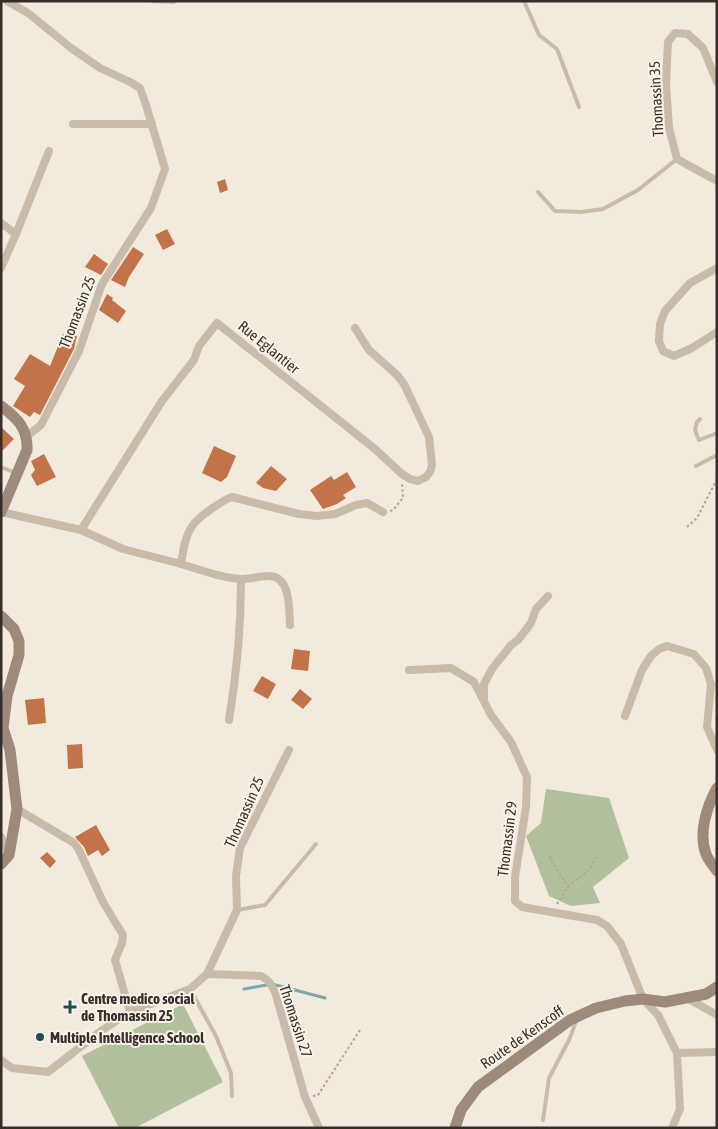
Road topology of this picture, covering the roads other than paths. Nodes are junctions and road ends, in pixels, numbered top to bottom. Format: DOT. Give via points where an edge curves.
graph roads {
  1 [pos="7,1"];
  2 [pos="152,1"];
  3 [pos="524,1"];
  4 [pos="174,2"];
  5 [pos="717,82"];
  6 [pos="579,107"];
  7 [pos="73,124"];
  8 [pos="152,124"];
  9 [pos="49,151"];
  10 [pos="677,159"];
  11 [pos="717,181"];
  12 [pos="538,192"];
  13 [pos="1,223"];
  14 [pos="16,234"];
  15 [pos="1,268"];
  16 [pos="717,268"];
  17 [pos="355,328"];
  18 [pos="717,332"];
  19 [pos="1,406"];
  20 [pos="700,420"];
  21 [pos="717,433"];
  22 [pos="27,436"];
  23 [pos="717,455"];
  24 [pos="696,466"];
  25 [pos="1,467"];
  26 [pos="16,473"];
  27 [pos="1,512"];
  28 [pos="383,512"];
  29 [pos="81,530"];
  30 [pos="181,564"];
  31 [pos="241,579"];
  32 [pos="548,596"];
  33 [pos="1,616"];
  34 [pos="290,625"];
  35 [pos="409,670"];
  36 [pos="484,701"];
  37 [pos="625,716"];
  38 [pos="229,720"];
  39 [pos="289,750"];
  40 [pos="717,750"];
  41 [pos="717,788"];
  42 [pos="17,809"];
  43 [pos="1,837"];
  44 [pos="316,844"];
  45 [pos="9,855"];
  46 [pos="1,864"];
  47 [pos="717,871"];
  48 [pos="237,910"];
  49 [pos="207,974"];
  50 [pos="717,987"];
  51 [pos="190,989"];
  52 [pos="686,998"];
  53 [pos="643,999"];
  54 [pos="130,1012"];
  55 [pos="717,1015"];
  56 [pos="577,1016"];
  57 [pos="717,1052"];
  58 [pos="677,1053"];
  59 [pos="1,1060"];
  60 [pos="232,1096"];
  61 [pos="543,1120"];
  62 [pos="320,1128"];
  63 [pos="456,1128"];
  64 [pos="672,1128"];
  1 -- 8 [label="street" via="28,13 100,68 140,88"];
  2 -- 4 [label="lane"];
  3 -- 6 [label="lane" via="539,35 557,49"];
  5 -- 10 [label="street, Thomassin 35" via="703,48 688,34 675,33 668,42 666,83 669,128"];
  7 -- 8 [label="street"];
  8 -- 22 [label="street, Thomassin 25" via="164,169 151,208 102,284 79,351 41,425"];
  9 -- 14 [label="street"];
  10 -- 11 [label="street"];
  10 -- 12 [label="lane" via="638,190 603,209 581,212 556,210"];
  13 -- 14 [label="street"];
  14 -- 15 [label="street"];
  16 -- 18 [label="street" via="690,283 665,311 659,341 663,351 674,356"];
  17 -- 29 [label="street, Rue Eglantier" via="369,350 404,384 429,437 432,466 426,477 418,481 402,474 217,323 199,346 194,360 162,401"];
  19 -- 22 [label="main road" via="22,424"];
  20 -- 21 [label="lane" via="695,430 699,440"];
  22 -- 26 [label="main road" via="27,450"];
  23 -- 24 [label="lane"];
  25 -- 26 [label="lane"];
  26 -- 27 [label="main road"];
  27 -- 29 [label="street"];
  28 -- 30 [label="street" via="367,503 335,514 317,516 232,497 193,525"];
  29 -- 30 [label="street" via="123,550"];
  30 -- 31 [label="street"];
  31 -- 34 [label="street" via="267,576 278,579 288,593"];
  31 -- 38 [label="street" via="238,667"];
  32 -- 36 [label="street" via="536,609 531,623 518,640 492,669 484,684"];
  33 -- 42 [label="main road" via="20,641 3,728 10,750"];
  35 -- 36 [label="street, Thomassin 29" via="451,668 474,682"];
  36 -- 53 [label="street, Thomassin 29" via="511,742 527,777 515,901 522,907 597,920 607,926 621,944"];
  37 -- 40 [label="street" via="642,670 651,656 667,646 694,654 706,668 711,684 707,726"];
  39 -- 48 [label="street, Thomassin 25" via="240,848 236,876"];
  41 -- 47 [label="main road" via="705,814 703,834 706,853"];
  42 -- 45 [label="main road"];
  42 -- 54 [label="street" via="74,843 79,850 103,902 123,935 115,960"];
  43 -- 45 [label="street"];
  44 -- 48 [label="lane" via="266,906"];
  45 -- 46 [label="main road"];
  48 -- 49 [label="street, Thomassin 25"];
  49 -- 51 [label="street, Thomassin 25"];
  49 -- 62 [label="street, Thomassin 27" via="261,976 268,980 275,992 305,1097"];
  50 -- 52 [label="main road, Route de Kenscoff" via="706,994"];
  51 -- 54 [label="street, Thomassin 25"];
  51 -- 60 [label="lane" via="216,1036 231,1073"];
  52 -- 53 [label="main road, Route de Kenscoff" via="665,1002"];
  52 -- 55 [label="street"];
  53 -- 56 [label="main road, Route de Kenscoff" via="596,1008"];
  53 -- 58 [label="street" via="658,1015"];
  54 -- 59 [label="street, Thomassin 25" via="48,1072 12,1068"];
  56 -- 61 [label="lane" via="570,1038 549,1078"];
  56 -- 63 [label="main road, Route de Kenscoff" via="478,1087 460,1110"];
  57 -- 58 [label="street"];
  58 -- 64 [label="street" via="680,1110"];
}
